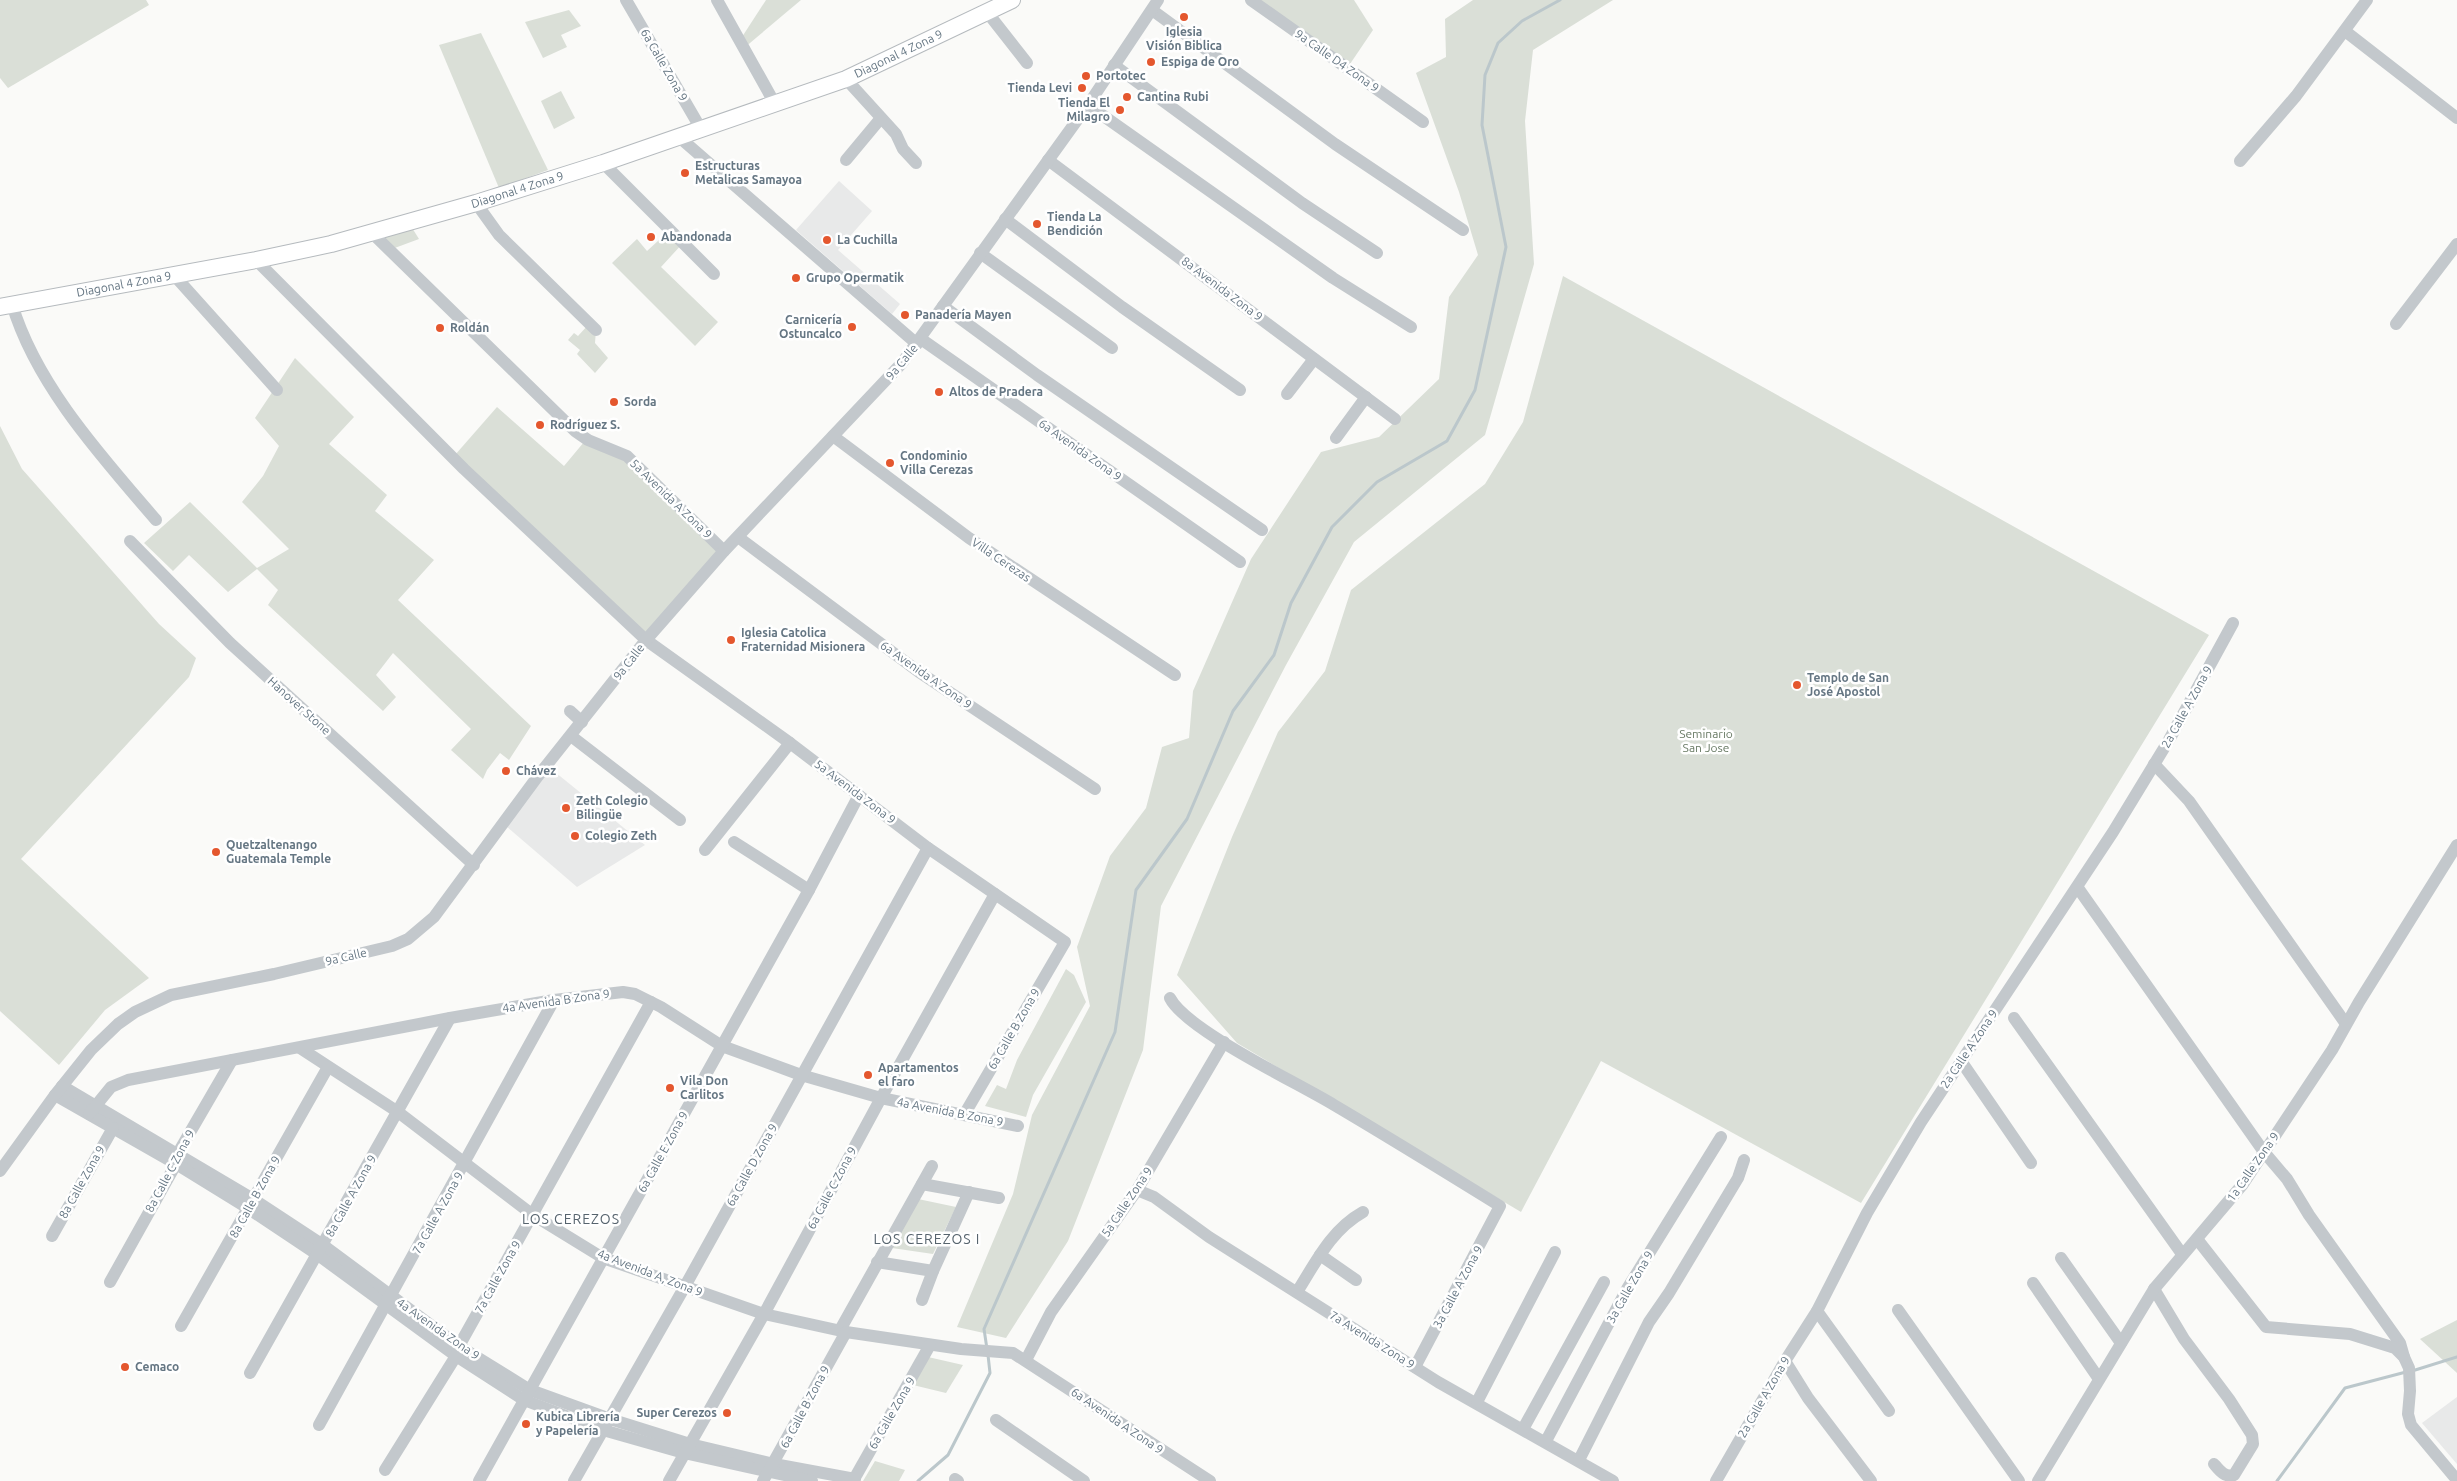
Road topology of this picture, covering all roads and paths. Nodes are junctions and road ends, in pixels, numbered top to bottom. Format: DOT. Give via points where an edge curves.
graph roads {
  1 [pos="626,0"];
  2 [pos="717,0"];
  3 [pos="1012,0"];
  4 [pos="1250,0"];
  5 [pos="2367,0"];
  6 [pos="1155,5"];
  7 [pos="987,12"];
  8 [pos="2345,31"];
  9 [pos="1027,63"];
  10 [pos="1114,65"];
  11 [pos="846,79"];
  12 [pos="775,104"];
  13 [pos="1088,104"];
  14 [pos="881,118"];
  15 [pos="2457,118"];
  16 [pos="1422,122"];
  17 [pos="701,129"];
  18 [pos="680,137"];
  19 [pos="846,160"];
  20 [pos="1048,160"];
  21 [pos="2240,160"];
  22 [pos="603,163"];
  23 [pos="916,163"];
  24 [pos="476,203"];
  25 [pos="1005,219"];
  26 [pos="1463,230"];
  27 [pos="371,232"];
  28 [pos="2457,244"];
  29 [pos="980,253"];
  30 [pos="1377,253"];
  31 [pos="256,260"];
  32 [pos="173,274"];
  33 [pos="714,274"];
  34 [pos="6,306"];
  35 [pos="943,306"];
  36 [pos="2396,324"];
  37 [pos="1411,327"];
  38 [pos="596,330"];
  39 [pos="919,341"];
  40 [pos="1112,348"];
  41 [pos="1314,359"];
  42 [pos="277,390"];
  43 [pos="1240,390"];
  44 [pos="1288,394"];
  45 [pos="1366,397"];
  46 [pos="1395,419"];
  47 [pos="834,436"];
  48 [pos="1336,438"];
  49 [pos="156,520"];
  50 [pos="1262,530"];
  51 [pos="738,536"];
  52 [pos="130,541"];
  53 [pos="724,551"];
  54 [pos="1240,562"];
  55 [pos="2233,623"];
  56 [pos="646,640"];
  57 [pos="1175,675"];
  58 [pos="570,711"];
  59 [pos="582,722"];
  60 [pos="571,736"];
  61 [pos="790,743"];
  62 [pos="2154,764"];
  63 [pos="1094,789"];
  64 [pos="859,795"];
  65 [pos="680,820"];
  66 [pos="734,842"];
  67 [pos="2457,845"];
  68 [pos="928,848"];
  69 [pos="705,850"];
  70 [pos="474,865"];
  71 [pos="2078,888"];
  72 [pos="809,890"];
  73 [pos="995,894"];
  74 [pos="1065,942"];
  75 [pos="1170,998"];
  76 [pos="554,1000"];
  77 [pos="651,1002"];
  78 [pos="450,1018"];
  79 [pos="2014,1018"];
  80 [pos="2346,1024"];
  81 [pos="1224,1042"];
  82 [pos="722,1046"];
  83 [pos="300,1048"];
  84 [pos="232,1060"];
  85 [pos="1961,1061"];
  86 [pos="328,1067"];
  87 [pos="801,1075"];
  88 [pos="58,1090"];
  89 [pos="880,1098"];
  90 [pos="92,1110"];
  91 [pos="398,1112"];
  92 [pos="964,1115"];
  93 [pos="1018,1126"];
  94 [pos="113,1128"];
  95 [pos="1721,1137"];
  96 [pos="2264,1152"];
  97 [pos="177,1158"];
  98 [pos="1744,1160"];
  99 [pos="2031,1162"];
  100 [pos="465,1164"];
  101 [pos="932,1166"];
  102 [pos="0,1171"];
  103 [pos="922,1184"];
  104 [pos="1137,1190"];
  105 [pos="969,1192"];
  106 [pos="999,1198"];
  107 [pos="251,1204"];
  108 [pos="1363,1212"];
  109 [pos="533,1215"];
  110 [pos="52,1236"];
  111 [pos="2197,1240"];
  112 [pos="321,1250"];
  113 [pos="1555,1252"];
  114 [pos="2182,1254"];
  115 [pos="1320,1255"];
  116 [pos="604,1258"];
  117 [pos="2061,1258"];
  118 [pos="877,1262"];
  119 [pos="933,1270"];
  120 [pos="1356,1280"];
  121 [pos="110,1282"];
  122 [pos="1604,1282"];
  123 [pos="2033,1283"];
  124 [pos="684,1288"];
  125 [pos="2154,1289"];
  126 [pos="1297,1292"];
  127 [pos="922,1300"];
  128 [pos="388,1301"];
  129 [pos="1898,1310"];
  130 [pos="1817,1311"];
  131 [pos="764,1314"];
  132 [pos="181,1326"];
  133 [pos="843,1331"];
  134 [pos="2122,1343"];
  135 [pos="930,1345"];
  136 [pos="458,1351"];
  137 [pos="2404,1356"];
  138 [pos="1026,1360"];
  139 [pos="1785,1361"];
  140 [pos="1416,1368"];
  141 [pos="250,1373"];
  142 [pos="2099,1379"];
  143 [pos="527,1395"];
  144 [pos="1477,1402"];
  145 [pos="1889,1411"];
  146 [pos="996,1420"];
  147 [pos="319,1425"];
  148 [pos="606,1425"];
  149 [pos="1523,1429"];
  150 [pos="1546,1442"];
  151 [pos="687,1449"];
  152 [pos="1579,1460"];
  153 [pos="2214,1464"];
  154 [pos="385,1470"];
  155 [pos="769,1473"];
  156 [pos="854,1480"];
  157 [pos="2457,1480"];
  158 [pos="479,1481"];
  159 [pos="574,1481"];
  160 [pos="669,1481"];
  161 [pos="812,1481"];
  162 [pos="1084,1481"];
  163 [pos="1210,1481"];
  164 [pos="1613,1481"];
  165 [pos="1716,1481"];
  166 [pos="1871,1481"];
  167 [pos="2019,1481"];
  168 [pos="2038,1481"];
  1 -- 17 [label="street, 6a Calle Zona 9"];
  2 -- 12 [label="street"];
  3 -- 7 [label="main road, Diagonal 4 Zona 9"];
  4 -- 16 [label="street, 9a Calle D4 Zona 9"];
  5 -- 8 [label="street"];
  6 -- 10 [label="street, 9a Calle"];
  6 -- 26 [label="street" via="1335,144"];
  7 -- 9 [label="street"];
  7 -- 11 [label="main road, Diagonal 4 Zona 9"];
  8 -- 15 [label="street"];
  8 -- 21 [label="street" via="2281,115"];
  10 -- 13 [label="street, 9a Calle"];
  10 -- 30 [label="street" via="1302,203"];
  11 -- 12 [label="main road, Diagonal 4 Zona 9"];
  11 -- 14 [label="street"];
  12 -- 17 [label="main road, Diagonal 4 Zona 9"];
  13 -- 20 [label="street, 9a Calle"];
  13 -- 37 [label="street" via="1333,278"];
  14 -- 19 [label="street"];
  14 -- 23 [label="street"];
  17 -- 18 [label="main road, Diagonal 4 Zona 9"];
  18 -- 22 [label="main road, Diagonal 4 Zona 9"];
  18 -- 39 [label="street, 6a Avenida Zona 9"];
  20 -- 25 [label="street, 9a Calle"];
  20 -- 41 [label="street, 8a Avenida Zona 9"];
  22 -- 24 [label="main road, Diagonal 4 Zona 9"];
  22 -- 33 [label="street"];
  24 -- 27 [label="main road, Diagonal 4 Zona 9"];
  24 -- 38 [label="street" via="499,235"];
  25 -- 29 [label="street, 9a Calle"];
  25 -- 43 [label="street"];
  27 -- 31 [label="main road, Diagonal 4 Zona 9"];
  27 -- 53 [label="street, 5a Avenida A Zona 9" via="575,430 588,440 627,456"];
  28 -- 36 [label="street"];
  29 -- 35 [label="street, 9a Calle"];
  29 -- 40 [label="street"];
  31 -- 32 [label="main road, Diagonal 4 Zona 9"];
  31 -- 56 [label="street, 5a Avenida Zona 9" via="464,469"];
  32 -- 34 [label="main road, Diagonal 4 Zona 9"];
  32 -- 42 [label="street"];
  34 -- 49 [label="street" via="60,397 102,457"];
  35 -- 39 [label="street, 9a Calle"];
  35 -- 50 [label="street" via="1044,381"];
  39 -- 47 [label="street, 9a Calle" via="888,380"];
  39 -- 54 [label="street, 6a Avenida Zona 9"];
  41 -- 44 [label="street"];
  41 -- 45 [label="street, 8a Avenida Zona 9"];
  45 -- 46 [label="street, 8a Avenida Zona 9"];
  45 -- 48 [label="street"];
  47 -- 51 [label="street, 9a Calle"];
  47 -- 57 [label="street, Villa Cerezas" via="969,538"];
  51 -- 53 [label="street, 9a Calle"];
  51 -- 63 [label="street, 6a Avenida A Zona 9" via="918,672"];
  52 -- 70 [label="street, Hanover Stone" via="230,643"];
  53 -- 56 [label="street, 9a Calle"];
  55 -- 62 [label="street, 2a Calle A Zona 9"];
  56 -- 59 [label="street, 9a Calle"];
  56 -- 61 [label="street, 5a Avenida Zona 9"];
  58 -- 59 [label="street"];
  59 -- 60 [label="street, 9a Calle"];
  60 -- 65 [label="street"];
  60 -- 70 [label="street, 9a Calle"];
  61 -- 64 [label="street, 5a Avenida Zona 9"];
  61 -- 69 [label="street"];
  62 -- 71 [label="street, 2a Calle A Zona 9"];
  62 -- 80 [label="street" via="2173,782 2204,822"];
  64 -- 68 [label="street, 5a Avenida Zona 9"];
  64 -- 72 [label="street, 6a Calle E Zona 9"];
  66 -- 72 [label="street"];
  67 -- 80 [label="street, 1a Calle Zona 9"];
  68 -- 73 [label="street, 5a Avenida Zona 9"];
  68 -- 87 [label="street, 6a Calle D Zona 9"];
  70 -- 88 [label="street, 9a Calle" via="434,917 398,944 152,1002 104,1036"];
  71 -- 85 [label="street, 2a Calle A Zona 9"];
  71 -- 96 [label="street"];
  72 -- 82 [label="street, 6a Calle E Zona 9"];
  73 -- 74 [label="street, 5a Avenida Zona 9"];
  73 -- 89 [label="street, 6a Calle C Zona 9"];
  74 -- 92 [label="street, 6a Calle B Zona 9"];
  75 -- 81 [label="street" via="1179,1012"];
  76 -- 77 [label="street, 4a Avenida B Zona 9" via="623,992"];
  76 -- 78 [label="street, 4a Avenida B Zona 9"];
  76 -- 100 [label="street, 7a Calle A Zona 9"];
  77 -- 82 [label="street, 4a Avenida B Zona 9"];
  77 -- 109 [label="street, 7a Calle Zona 9"];
  78 -- 83 [label="street, 4a Avenida B Zona 9"];
  78 -- 91 [label="street, 8a Calle A Zona 9"];
  79 -- 114 [label="street"];
  80 -- 96 [label="street, 1a Calle Zona 9"];
  81 -- 104 [label="street, 5a Calle Zona 9"];
  81 -- 140 [label="street, 3a Calle A Zona 9" via="1500,1206"];
  82 -- 87 [label="street, 4a Avenida B Zona 9"];
  82 -- 116 [label="street, 6a Calle E Zona 9"];
  83 -- 84 [label="street, 4a Avenida B Zona 9"];
  83 -- 86 [label="street, 4a Avenida A, Zona 9"];
  84 -- 90 [label="street, 4a Avenida B Zona 9" via="118,1083"];
  84 -- 97 [label="street, 8a Calle C Zona 9"];
  85 -- 99 [label="street"];
  85 -- 130 [label="street, 2a Calle A Zona 9" via="1867,1213"];
  86 -- 91 [label="street, 4a Avenida A, Zona 9"];
  86 -- 107 [label="street, 8a Calle B Zona 9"];
  87 -- 89 [label="street, 4a Avenida B Zona 9"];
  87 -- 124 [label="street, 6a Calle D Zona 9"];
  88 -- 90 [label="street, 4a Avenida Zona 9"];
  88 -- 102 [label="street, 9a Calle"];
  89 -- 92 [label="street, 4a Avenida B Zona 9"];
  89 -- 131 [label="street, 6a Calle C Zona 9"];
  90 -- 94 [label="street, 4a Avenida Zona 9"];
  90 -- 97 [label="street, 4a Avenida Zona 9"];
  91 -- 100 [label="street, 4a Avenida A, Zona 9"];
  91 -- 112 [label="street, 8a Calle A Zona 9"];
  92 -- 93 [label="street, 4a Avenida B Zona 9"];
  94 -- 97 [label="street, 4a Avenida Zona 9"];
  94 -- 110 [label="street, 8a Calle Zona 9"];
  95 -- 150 [label="street, 3a Calle Zona 9" via="1627,1289"];
  96 -- 111 [label="street, 1a Calle Zona 9"];
  96 -- 137 [label="street" via="2287,1179 2400,1343"];
  97 -- 107 [label="street, 4a Avenida Zona 9"];
  97 -- 121 [label="street, 8a Calle C Zona 9"];
  98 -- 152 [label="street" via="1738,1178 1649,1322"];
  100 -- 109 [label="street, 4a Avenida A, Zona 9"];
  100 -- 128 [label="street, 7a Calle A Zona 9"];
  101 -- 103 [label="street, 6a Calle B Zona 9"];
  103 -- 105 [label="street"];
  103 -- 118 [label="street, 6a Calle B Zona 9"];
  104 -- 126 [label="street, 7a Avenida Zona 9" via="1154,1197 1209,1237"];
  104 -- 138 [label="street, 5a Calle Zona 9" via="1051,1312"];
  105 -- 106 [label="street"];
  105 -- 119 [label="street"];
  107 -- 112 [label="street, 4a Avenida Zona 9"];
  107 -- 132 [label="street, 8a Calle B Zona 9"];
  108 -- 115 [label="street" via="1336,1232"];
  109 -- 116 [label="street, 4a Avenida A, Zona 9"];
  109 -- 136 [label="street, 7a Calle Zona 9"];
  111 -- 114 [label="street, 1a Calle Zona 9"];
  111 -- 137 [label="street" via="2266,1327 2350,1334 2395,1348"];
  112 -- 128 [label="street, 4a Avenida Zona 9"];
  112 -- 141 [label="street, 8a Calle A Zona 9"];
  113 -- 144 [label="street"];
  114 -- 125 [label="street, 1a Calle Zona 9"];
  115 -- 120 [label="street"];
  115 -- 126 [label="street"];
  116 -- 124 [label="street, 4a Avenida A, Zona 9"];
  116 -- 143 [label="street, 6a Calle E Zona 9"];
  117 -- 134 [label="street"];
  118 -- 119 [label="street"];
  118 -- 133 [label="street, 6a Calle B Zona 9"];
  119 -- 127 [label="street"];
  122 -- 149 [label="street"];
  123 -- 142 [label="street"];
  124 -- 131 [label="street, 4a Avenida A, Zona 9"];
  124 -- 148 [label="street, 6a Calle D Zona 9"];
  125 -- 134 [label="street, 1a Calle Zona 9"];
  125 -- 153 [label="street" via="2184,1339 2252,1435 2253,1444 2234,1475 2223,1474"];
  126 -- 140 [label="street, 7a Avenida Zona 9"];
  128 -- 136 [label="street, 4a Avenida Zona 9"];
  128 -- 147 [label="street, 7a Calle A Zona 9"];
  129 -- 167 [label="street"];
  130 -- 139 [label="street, 2a Calle A Zona 9"];
  130 -- 145 [label="street"];
  131 -- 133 [label="street, 4a Avenida A, Zona 9"];
  131 -- 151 [label="street, 6a Calle C Zona 9"];
  133 -- 135 [label="street, 4a Avenida A, Zona 9"];
  133 -- 155 [label="street, 6a Calle B Zona 9"];
  134 -- 142 [label="street, 1a Calle Zona 9"];
  135 -- 138 [label="street, 4a Avenida A, Zona 9" via="1013,1353"];
  135 -- 156 [label="street, 6a Calle Zona 9"];
  136 -- 143 [label="street, 4a Avenida Zona 9"];
  136 -- 154 [label="street, 7a Calle Zona 9"];
  137 -- 157 [label="street" via="2411,1380 2408,1406 2411,1425"];
  138 -- 163 [label="street, 6a Avenida A Zona 9"];
  139 -- 165 [label="street, 2a Calle A Zona 9"];
  139 -- 166 [label="street" via="1808,1398"];
  140 -- 144 [label="street, 7a Avenida Zona 9"];
  142 -- 168 [label="street, 1a Calle Zona 9"];
  143 -- 148 [label="street, 4a Avenida Zona 9"];
  143 -- 158 [label="street, 6a Calle E Zona 9"];
  144 -- 149 [label="street, 7a Avenida Zona 9"];
  146 -- 162 [label="street"];
  148 -- 151 [label="street, 4a Avenida Zona 9"];
  148 -- 159 [label="street, 6a Calle D Zona 9"];
  149 -- 150 [label="street, 7a Avenida Zona 9"];
  150 -- 152 [label="street, 7a Avenida Zona 9"];
  151 -- 155 [label="street, 4a Avenida Zona 9"];
  151 -- 160 [label="street, 6a Calle C Zona 9"];
  152 -- 164 [label="street, 7a Avenida Zona 9"];
  155 -- 156 [label="street, 4a Avenida Zona 9"];
  155 -- 161 [label="street, 4a Avenida Zona 9"];
}
